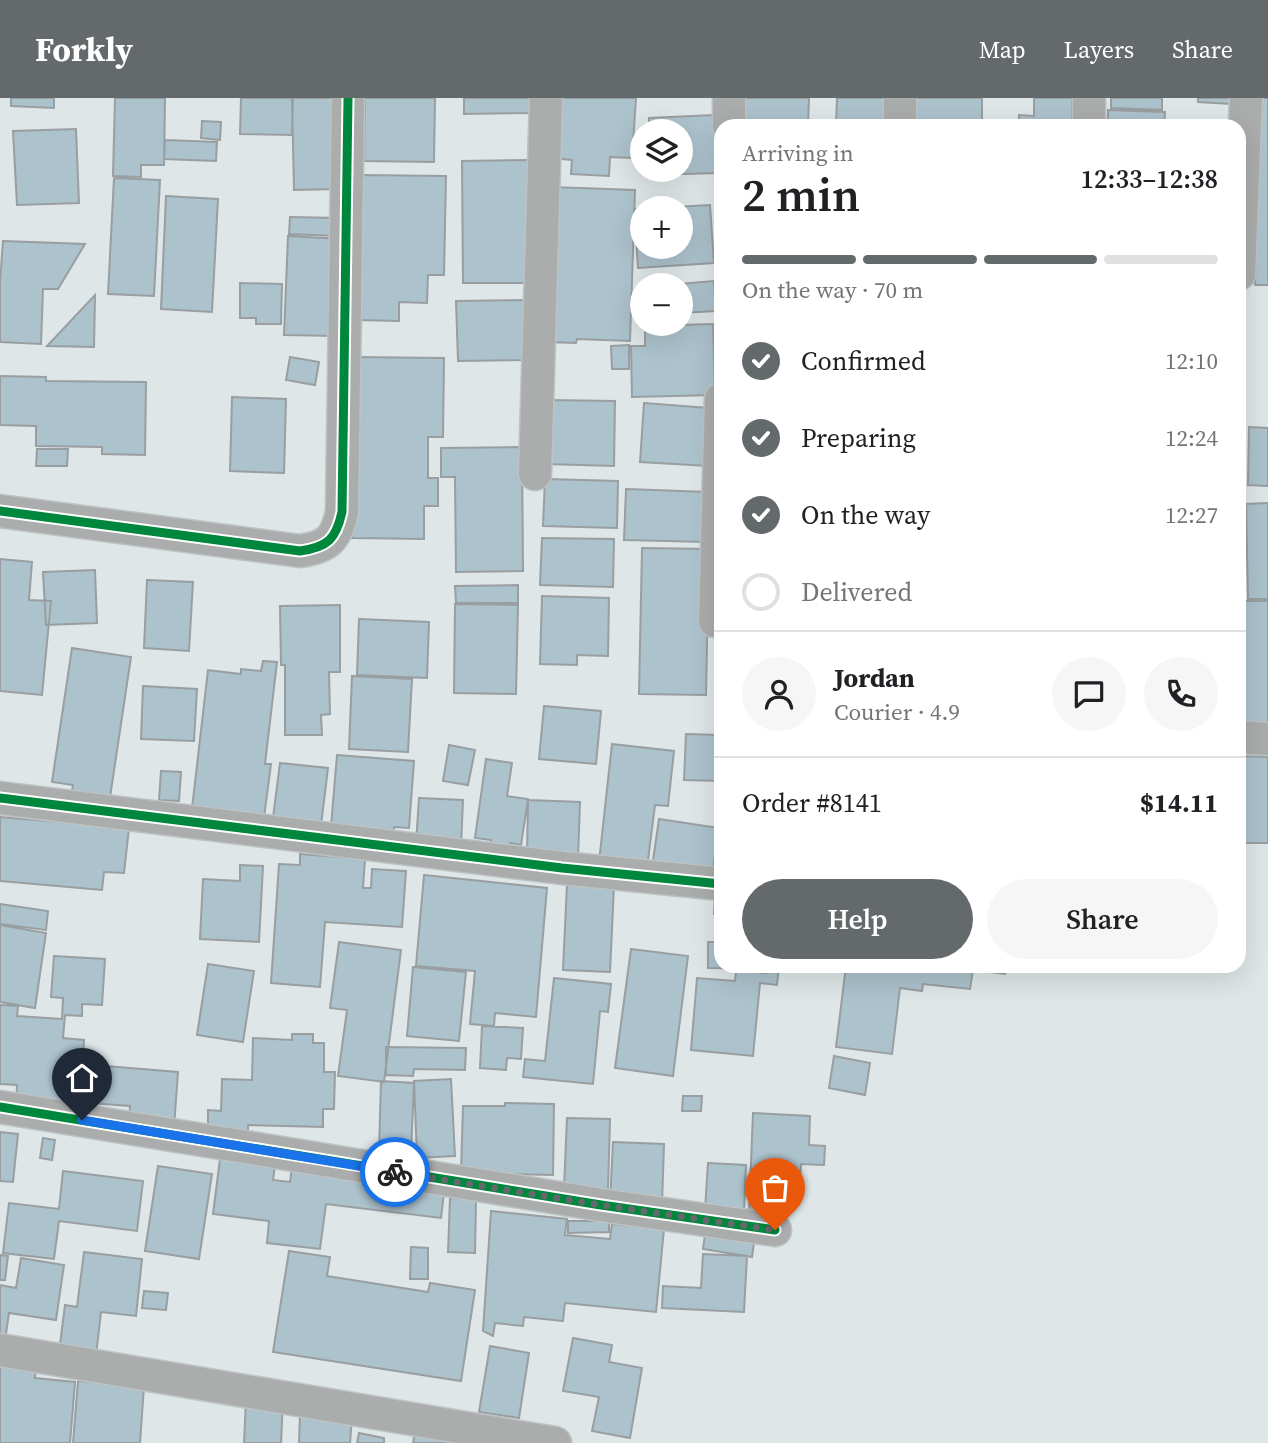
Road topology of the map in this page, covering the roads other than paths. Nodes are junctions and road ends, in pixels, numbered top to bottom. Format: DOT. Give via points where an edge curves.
graph roads {
  1 [pos="348,98"];
  2 [pos="546,98"];
  3 [pos="729,98"];
  4 [pos="900,98"];
  5 [pos="1089,98"];
  6 [pos="1246,98"];
  7 [pos="729,119"];
  8 [pos="900,119"];
  9 [pos="1089,119"];
  10 [pos="1245,119"];
  11 [pos="535,474"];
  12 [pos="0,512"];
  13 [pos="1246,737"];
  14 [pos="1268,739"];
  15 [pos="0,798"];
  16 [pos="714,883"];
  17 [pos="0,1107"];
  18 [pos="775,1230"];
  19 [pos="0,1350"];
  20 [pos="555,1443"];
  1 -- 12 [label="street" via="342,512 329,541 300,551"];
  2 -- 11 [label="street"];
  3 -- 7 [label="street"];
  4 -- 8 [label="street"];
  5 -- 9 [label="street"];
  6 -- 10 [label="street"];
  13 -- 14 [label="street"];
  15 -- 16 [label="street"];
  17 -- 18 [label="street"];
  19 -- 20 [label="street"];
}
